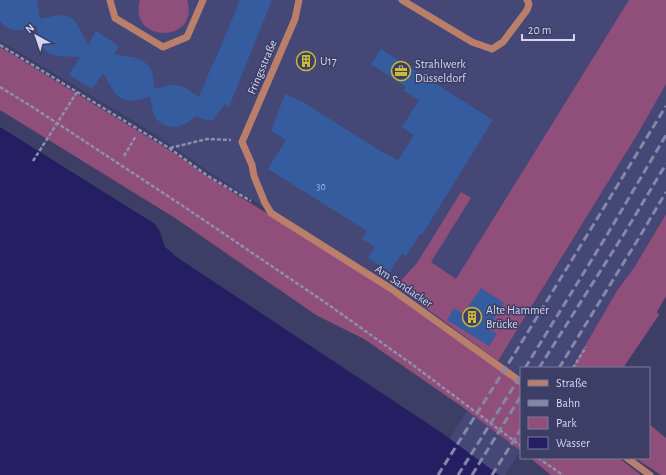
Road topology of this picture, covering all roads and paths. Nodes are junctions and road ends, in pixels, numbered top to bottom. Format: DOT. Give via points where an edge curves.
graph roads {
  1 [pos="110,0"];
  2 [pos="203,0"];
  3 [pos="299,0"];
  4 [pos="402,0"];
  5 [pos="527,0"];
  6 [pos="0,45"];
  7 [pos="0,87"];
  8 [pos="77,92"];
  9 [pos="136,136"];
  10 [pos="242,142"];
  11 [pos="169,148"];
  12 [pos="124,156"];
  13 [pos="33,161"];
  14 [pos="252,202"];
  15 [pos="586,347"];
  16 [pos="574,367"];
  17 [pos="520,381"];
  18 [pos="520,445"];
  19 [pos="539,459"];
  20 [pos="628,459"];
  21 [pos="563,475"];
  22 [pos="650,475"];
  1 -- 2 [label="street" via="115,18 163,47 186,37"];
  3 -- 10 [label="street, Fringsstraße" via="295,19"];
  4 -- 5 [label="street" via="472,42 492,49 503,42 527,10"];
  6 -- 8 [label="path"];
  7 -- 18 [label="path" via="326,303"];
  8 -- 11 [label="path"];
  8 -- 13 [label="path"];
  9 -- 12 [label="path"];
  10 -- 11 [label="path" via="207,139"];
  10 -- 17 [label="street, Am Sandacker" via="264,203 271,213 390,288"];
  11 -- 14 [label="path" via="208,176"];
  15 -- 16 [label="path"];
  19 -- 21 [label="path"];
  20 -- 22 [label="street"];
}
